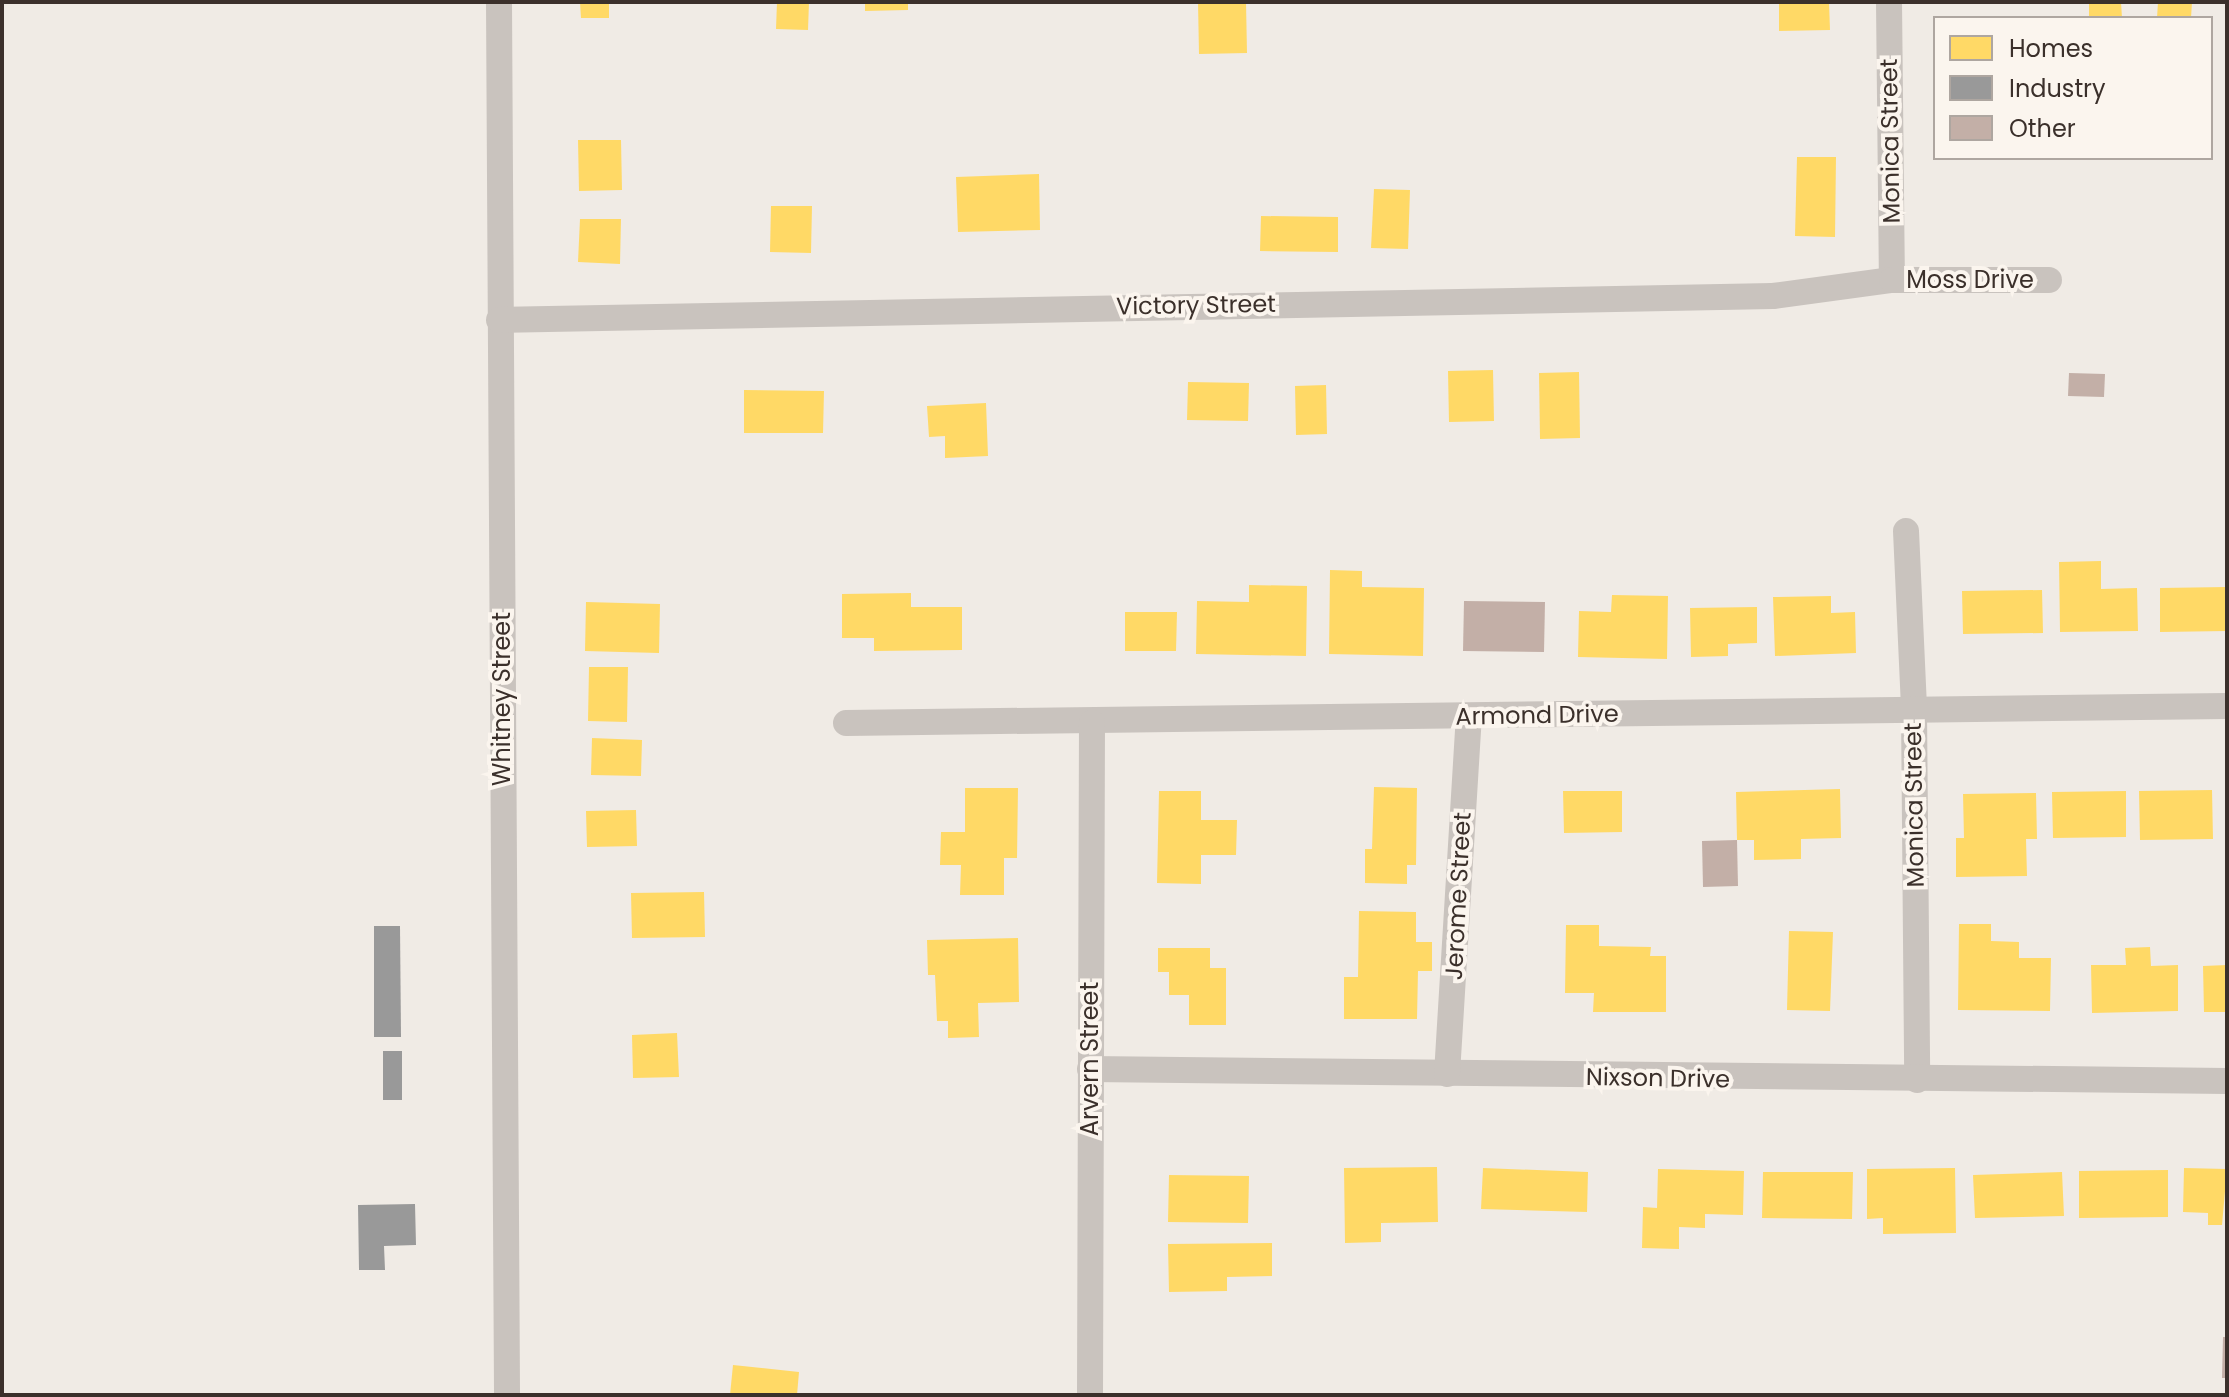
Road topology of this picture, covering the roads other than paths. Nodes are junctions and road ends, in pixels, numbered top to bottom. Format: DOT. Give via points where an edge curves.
graph roads {
  1 [pos="499,2"];
  2 [pos="1889,2"];
  3 [pos="1892,280"];
  4 [pos="2049,280"];
  5 [pos="499,320"];
  6 [pos="1906,531"];
  7 [pos="2227,706"];
  8 [pos="1914,710"];
  9 [pos="1469,717"];
  10 [pos="846,723"];
  11 [pos="1092,723"];
  12 [pos="1090,1069"];
  13 [pos="1447,1074"];
  14 [pos="1917,1080"];
  15 [pos="2227,1081"];
  16 [pos="507,1395"];
  17 [pos="1090,1395"];
  1 -- 5 [label="street, Whitney Street"];
  2 -- 3 [label="street, Monica Street"];
  3 -- 4 [label="street, Moss Drive"];
  3 -- 5 [label="street, Victory Street" via="1773,296"];
  5 -- 16 [label="street, Whitney Street"];
  6 -- 8 [label="street, Monica Street"];
  7 -- 8 [label="street, Armond Drive"];
  8 -- 9 [label="street, Armond Drive"];
  8 -- 14 [label="street, Monica Street"];
  9 -- 11 [label="street, Armond Drive"];
  9 -- 13 [label="street, Jerome Street"];
  10 -- 11 [label="street, Armond Drive"];
  11 -- 12 [label="street, Arvern Street"];
  12 -- 13 [label="street, Nixson Drive"];
  12 -- 17 [label="street, Arvern Street"];
  13 -- 14 [label="street, Nixson Drive"];
  14 -- 15 [label="street, Nixson Drive"];
}
